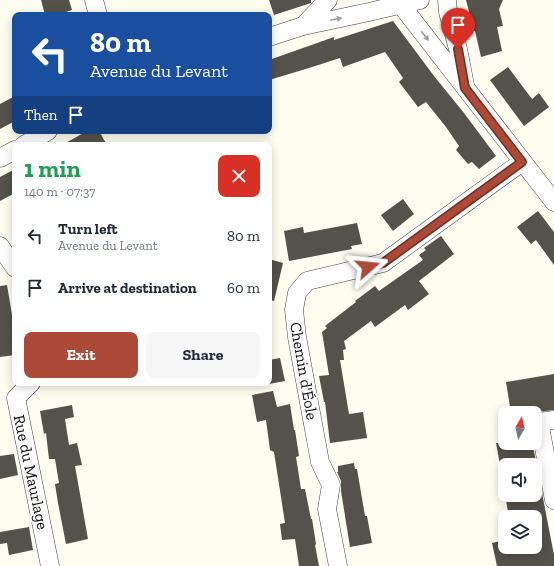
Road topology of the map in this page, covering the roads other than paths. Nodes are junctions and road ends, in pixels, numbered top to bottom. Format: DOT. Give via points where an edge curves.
graph roads {
  1 [pos="94,0"];
  2 [pos="328,0"];
  3 [pos="420,0"];
  4 [pos="447,0"];
  5 [pos="401,5"];
  6 [pos="363,6"];
  7 [pos="97,12"];
  8 [pos="303,26"];
  9 [pos="272,36"];
  10 [pos="465,88"];
  11 [pos="43,134"];
  12 [pos="29,142"];
  13 [pos="12,152"];
  14 [pos="0,158"];
  15 [pos="522,162"];
  16 [pos="554,202"];
  17 [pos="0,246"];
  18 [pos="12,264"];
  19 [pos="28,386"];
  20 [pos="547,421"];
  21 [pos="554,500"];
  22 [pos="50,566"];
  23 [pos="338,566"];
  1 -- 7 [label="street"];
  2 -- 8 [label="street"];
  3 -- 5 [label="street"];
  4 -- 10 [label="street"];
  5 -- 6 [label="street"];
  5 -- 10 [label="street, one-way"];
  8 -- 6 [label="street, one-way"];
  8 -- 9 [label="street"];
  10 -- 15 [label="street"];
  11 -- 12 [label="street"];
  13 -- 14 [label="street"];
  15 -- 16 [label="street"];
  15 -- 23 [label="street, Chemin d'Éole" via="383,263 307,281 297,293 294,310 297,337 320,462 332,485 328,509"];
  17 -- 18 [label="street"];
  19 -- 22 [label="street, Rue du Maurlage" via="16,398"];
  20 -- 21 [label="street"];
}
